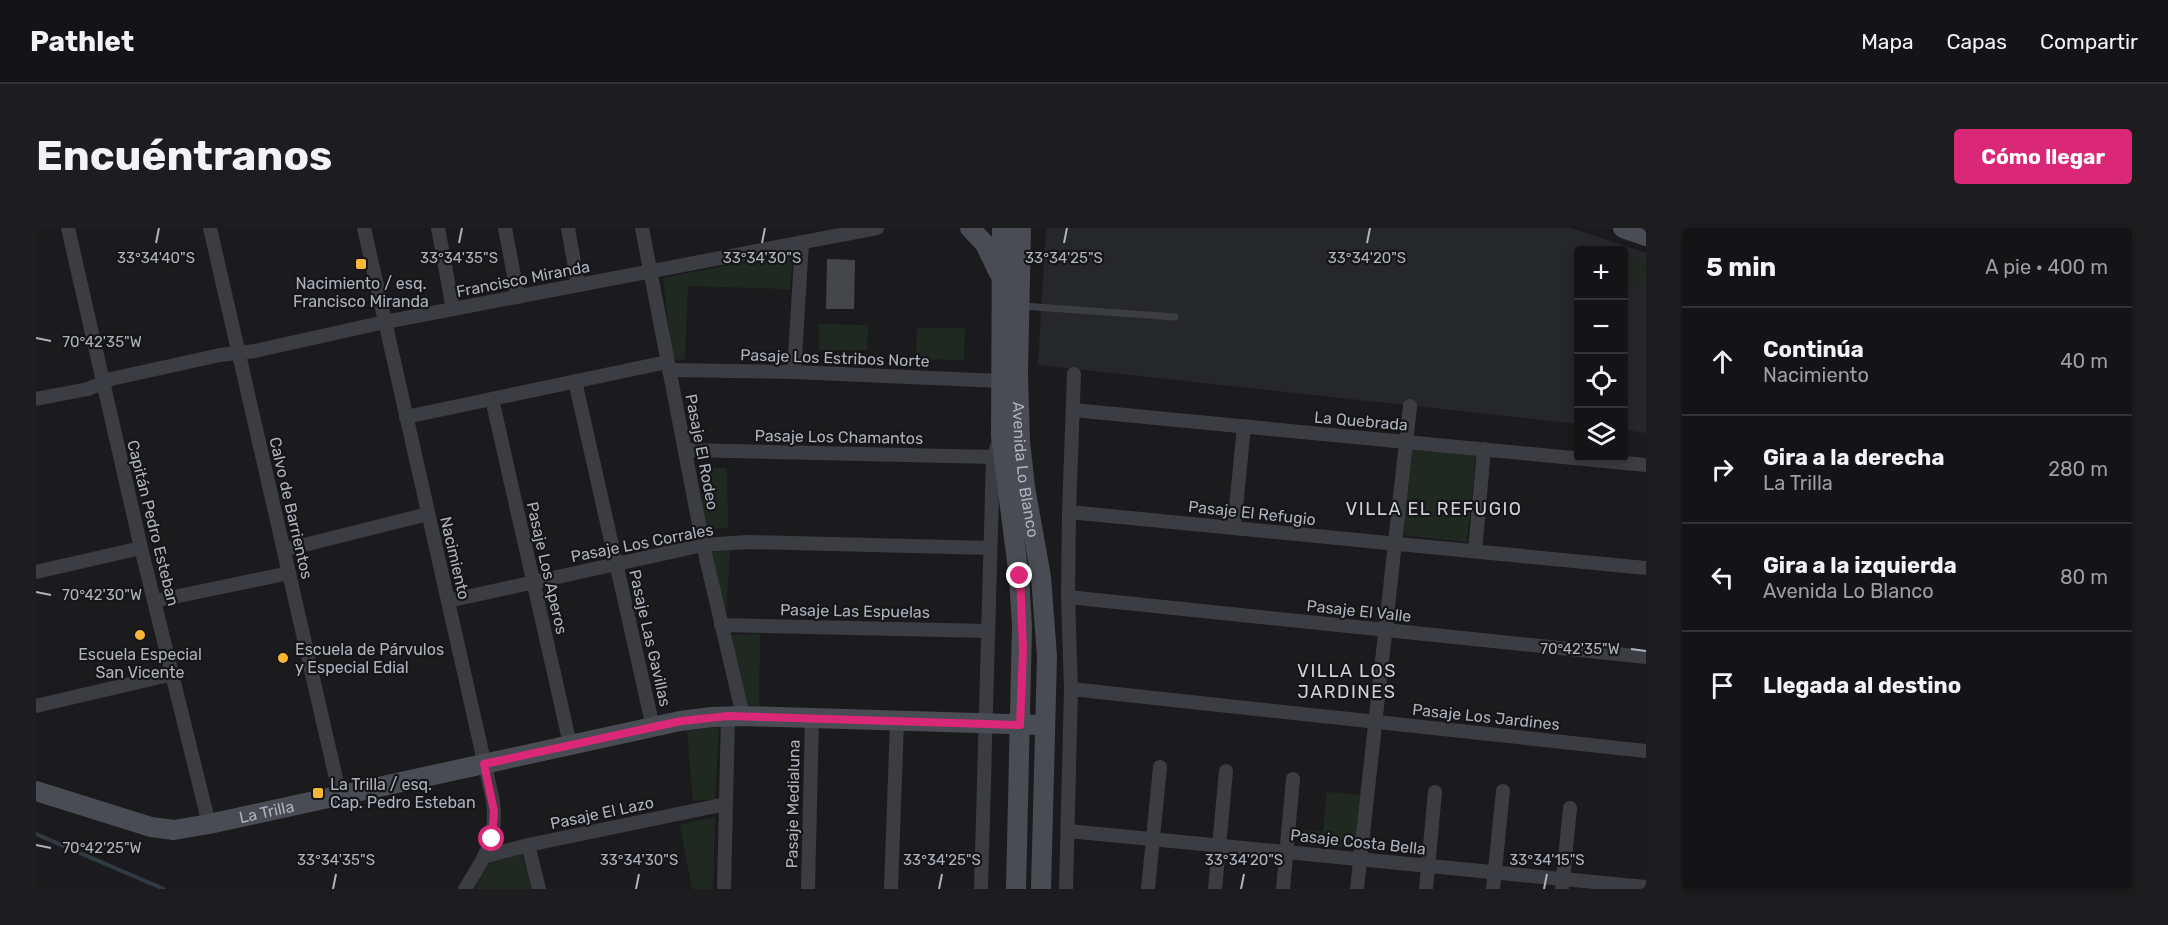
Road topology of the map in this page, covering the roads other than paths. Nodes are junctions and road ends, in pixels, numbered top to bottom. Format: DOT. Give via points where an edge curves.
graph roads {
  1 [pos="68,228"];
  2 [pos="210,228"];
  3 [pos="364,228"];
  4 [pos="438,228"];
  5 [pos="505,228"];
  6 [pos="568,228"];
  7 [pos="642,228"];
  8 [pos="878,228"];
  9 [pos="970,228"];
  10 [pos="1002,228"];
  11 [pos="1021,228"];
  12 [pos="1623,228"];
  13 [pos="817,234"];
  14 [pos="1646,236"];
  15 [pos="802,242"];
  16 [pos="651,272"];
  17 [pos="1001,279"];
  18 [pos="578,285"];
  19 [pos="518,297"];
  20 [pos="1020,306"];
  21 [pos="453,309"];
  22 [pos="1175,317"];
  23 [pos="385,322"];
  24 [pos="238,353"];
  25 [pos="668,366"];
  26 [pos="794,372"];
  27 [pos="1074,374"];
  28 [pos="575,381"];
  29 [pos="1000,381"];
  30 [pos="103,383"];
  31 [pos="36,399"];
  32 [pos="492,399"];
  33 [pos="1410,406"];
  34 [pos="1072,410"];
  35 [pos="406,417"];
  36 [pos="1244,426"];
  37 [pos="1001,436"];
  38 [pos="1406,442"];
  39 [pos="1484,449"];
  40 [pos="685,450"];
  41 [pos="993,457"];
  42 [pos="1646,465"];
  43 [pos="1069,512"];
  44 [pos="428,514"];
  45 [pos="1234,528"];
  46 [pos="1395,544"];
  47 [pos="703,545"];
  48 [pos="141,548"];
  49 [pos="990,548"];
  50 [pos="284,550"];
  51 [pos="1475,551"];
  52 [pos="616,564"];
  53 [pos="1646,568"];
  54 [pos="36,572"];
  55 [pos="289,573"];
  56 [pos="534,582"];
  57 [pos="1068,597"];
  58 [pos="155,601"];
  59 [pos="447,601"];
  60 [pos="721,625"];
  61 [pos="1385,630"];
  62 [pos="988,631"];
  63 [pos="1646,657"];
  64 [pos="173,674"];
  65 [pos="1071,689"];
  66 [pos="36,706"];
  67 [pos="735,716"];
  68 [pos="812,719"];
  69 [pos="897,722"];
  70 [pos="1374,722"];
  71 [pos="986,724"];
  72 [pos="1020,725"];
  73 [pos="1045,725"];
  74 [pos="1070,726"];
  75 [pos="653,727"];
  76 [pos="570,744"];
  77 [pos="1646,751"];
  78 [pos="484,764"];
  79 [pos="1160,767"];
  80 [pos="1226,771"];
  81 [pos="1293,779"];
  82 [pos="1503,790"];
  83 [pos="36,791"];
  84 [pos="1435,792"];
  85 [pos="340,796"];
  86 [pos="726,804"];
  87 [pos="1570,808"];
  88 [pos="209,824"];
  89 [pos="1068,831"];
  90 [pos="1153,839"];
  91 [pos="528,845"];
  92 [pos="1219,845"];
  93 [pos="1286,852"];
  94 [pos="486,856"];
  95 [pos="1360,859"];
  96 [pos="1428,866"];
  97 [pos="1495,872"];
  98 [pos="1562,884"];
  99 [pos="1646,886"];
  100 [pos="465,889"];
  101 [pos="539,889"];
  102 [pos="724,889"];
  103 [pos="808,889"];
  104 [pos="891,889"];
  105 [pos="981,889"];
  106 [pos="1016,889"];
  107 [pos="1041,889"];
  108 [pos="1066,889"];
  109 [pos="1148,889"];
  110 [pos="1215,889"];
  111 [pos="1282,889"];
  112 [pos="1357,889"];
  113 [pos="1426,889"];
  114 [pos="1493,889"];
  1 -- 30 [label="street, Capitán Pedro Esteban"];
  2 -- 24 [label="street, Calvo de Barrientos"];
  3 -- 23 [label="street, Nacimiento"];
  4 -- 21 [label="street"];
  5 -- 19 [label="street"];
  6 -- 18 [label="street"];
  7 -- 16 [label="street, Pasaje El Rodeo"];
  8 -- 13 [label="street, Francisco Miranda"];
  9 -- 17 [label="main road" via="992,255"];
  10 -- 17 [label="main road, Avenida Lo Blanco"];
  11 -- 20 [label="main road, Avenida Lo Blanco"];
  12 -- 14 [label="main road"];
  13 -- 15 [label="street, Francisco Miranda"];
  15 -- 16 [label="street, Francisco Miranda"];
  15 -- 26 [label="street"];
  16 -- 18 [label="street, Francisco Miranda"];
  16 -- 25 [label="street, Pasaje El Rodeo"];
  17 -- 29 [label="main road, Avenida Lo Blanco"];
  18 -- 19 [label="street, Francisco Miranda"];
  19 -- 21 [label="street, Francisco Miranda"];
  20 -- 22 [label="lane"];
  20 -- 73 [label="main road, Avenida Lo Blanco" via="1020,441 1044,607"];
  21 -- 23 [label="street, Francisco Miranda"];
  23 -- 24 [label="street, Francisco Miranda"];
  23 -- 35 [label="street, Nacimiento"];
  24 -- 30 [label="street, Francisco Miranda"];
  24 -- 50 [label="street, Calvo de Barrientos"];
  25 -- 26 [label="street, Pasaje Los Estribos Norte"];
  25 -- 28 [label="street, Pasaje Los Estribos Norte"];
  25 -- 40 [label="street, Pasaje El Rodeo"];
  26 -- 29 [label="street, Pasaje Los Estribos Norte"];
  27 -- 34 [label="street, Avenida Lo Blanco"];
  28 -- 32 [label="street, Pasaje Los Estribos Norte"];
  28 -- 52 [label="street, Pasaje Las Gavillas"];
  29 -- 37 [label="main road, Avenida Lo Blanco"];
  30 -- 31 [label="street, Francisco Miranda"];
  30 -- 48 [label="street, Capitán Pedro Esteban"];
  32 -- 35 [label="street, Pasaje Los Estribos Norte"];
  32 -- 56 [label="street, Pasaje Los Aperos"];
  33 -- 38 [label="street"];
  34 -- 36 [label="street, La Quebrada"];
  34 -- 43 [label="street, Avenida Lo Blanco"];
  35 -- 44 [label="street, Nacimiento"];
  36 -- 38 [label="street, La Quebrada"];
  36 -- 45 [label="street"];
  37 -- 41 [label="street, Avenida Lo Blanco"];
  37 -- 72 [label="main road, Avenida Lo Blanco" via="1021,600"];
  38 -- 39 [label="street, La Quebrada"];
  38 -- 46 [label="street"];
  39 -- 42 [label="street, La Quebrada"];
  39 -- 51 [label="street"];
  40 -- 41 [label="street, Pasaje Los Chamantos"];
  40 -- 47 [label="street, Pasaje El Rodeo"];
  41 -- 49 [label="street, Avenida Lo Blanco"];
  43 -- 45 [label="street, Pasaje El Refugio"];
  43 -- 57 [label="street, Avenida Lo Blanco"];
  44 -- 50 [label="street"];
  44 -- 59 [label="street, Nacimiento"];
  45 -- 46 [label="street, Pasaje El Refugio"];
  46 -- 51 [label="street, Pasaje El Refugio"];
  46 -- 61 [label="street"];
  47 -- 49 [label="street, Pasaje Los Corrales" via="748,542"];
  47 -- 52 [label="street, Pasaje Los Corrales"];
  47 -- 60 [label="street, Pasaje El Rodeo"];
  48 -- 54 [label="street"];
  48 -- 58 [label="street, Capitán Pedro Esteban"];
  49 -- 62 [label="street, Avenida Lo Blanco"];
  50 -- 55 [label="street, Calvo de Barrientos"];
  51 -- 53 [label="street, Pasaje El Refugio"];
  52 -- 56 [label="street, Pasaje Los Corrales"];
  52 -- 75 [label="street, Pasaje Las Gavillas"];
  55 -- 58 [label="street"];
  55 -- 85 [label="street, Calvo de Barrientos"];
  56 -- 59 [label="street, Pasaje Los Corrales"];
  56 -- 76 [label="street, Pasaje Los Aperos"];
  57 -- 61 [label="street, Pasaje El Valle"];
  57 -- 65 [label="street, Avenida Lo Blanco"];
  58 -- 64 [label="street, Capitán Pedro Esteban"];
  59 -- 78 [label="street, Nacimiento"];
  60 -- 62 [label="street, Pasaje Las Espuelas"];
  60 -- 67 [label="street, Pasaje El Rodeo"];
  61 -- 63 [label="street, Pasaje El Valle"];
  61 -- 70 [label="street"];
  62 -- 71 [label="street, Avenida Lo Blanco"];
  64 -- 66 [label="street"];
  64 -- 88 [label="street, Capitán Pedro Esteban"];
  65 -- 70 [label="street, Pasaje Los Jardines"];
  65 -- 74 [label="street, Avenida Lo Blanco"];
  67 -- 68 [label="main road, La Trilla"];
  67 -- 75 [label="main road, La Trilla"];
  67 -- 86 [label="street, Pasaje El Rodeo"];
  68 -- 69 [label="main road, La Trilla"];
  68 -- 103 [label="street, Pasaje Medialuna"];
  69 -- 71 [label="main road, La Trilla"];
  69 -- 104 [label="street"];
  70 -- 77 [label="street, Pasaje Los Jardines"];
  70 -- 95 [label="street"];
  71 -- 72 [label="main road, La Trilla"];
  71 -- 105 [label="street, Avenida Lo Blanco"];
  72 -- 73 [label="main road, La Trilla"];
  72 -- 106 [label="main road, Avenida Lo Blanco"];
  73 -- 74 [label="street, La Trilla"];
  73 -- 107 [label="main road, Avenida Lo Blanco"];
  74 -- 89 [label="street, Avenida Lo Blanco"];
  75 -- 76 [label="main road, La Trilla"];
  76 -- 78 [label="main road, La Trilla"];
  78 -- 85 [label="main road, La Trilla"];
  78 -- 94 [label="street, Nacimiento" via="495,821"];
  79 -- 90 [label="street"];
  80 -- 92 [label="street"];
  81 -- 93 [label="street"];
  82 -- 97 [label="street"];
  83 -- 88 [label="main road, La Trilla" via="151,827 174,830"];
  84 -- 96 [label="street"];
  85 -- 88 [label="main road, La Trilla"];
  86 -- 91 [label="street, Pasaje El Lazo"];
  86 -- 102 [label="street, Pasaje El Rodeo"];
  87 -- 98 [label="street"];
  89 -- 90 [label="street, Pasaje Costa Bella"];
  89 -- 108 [label="street, Avenida Lo Blanco"];
  90 -- 92 [label="street, Pasaje Costa Bella"];
  90 -- 109 [label="street"];
  91 -- 94 [label="street, Pasaje El Lazo"];
  91 -- 101 [label="street"];
  92 -- 93 [label="street, Pasaje Costa Bella"];
  92 -- 110 [label="street"];
  93 -- 95 [label="street, Pasaje Costa Bella"];
  93 -- 111 [label="street"];
  94 -- 100 [label="street, Nacimiento"];
  95 -- 96 [label="street, Pasaje Costa Bella"];
  95 -- 112 [label="street"];
  96 -- 97 [label="street, Pasaje Costa Bella"];
  96 -- 113 [label="street"];
  97 -- 98 [label="street, Pasaje Costa Bella"];
  97 -- 114 [label="street"];
  98 -- 99 [label="street, Pasaje Costa Bella"];
}
